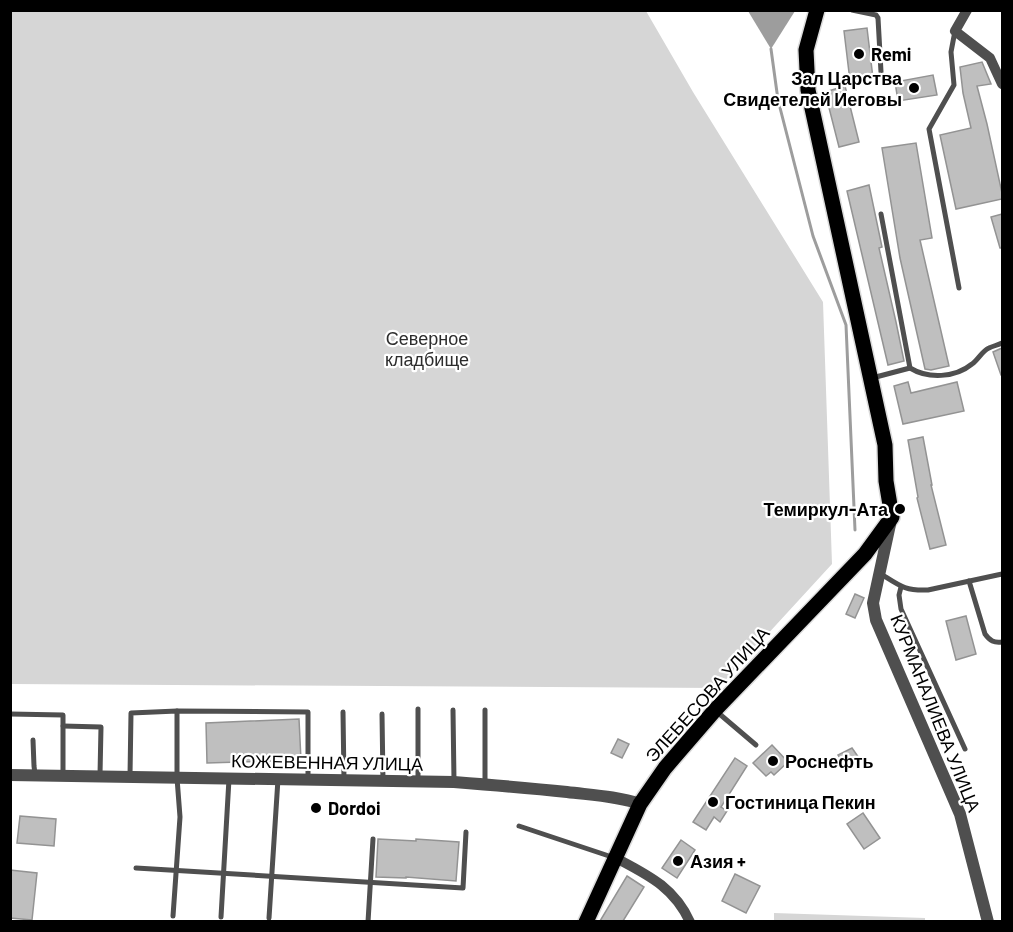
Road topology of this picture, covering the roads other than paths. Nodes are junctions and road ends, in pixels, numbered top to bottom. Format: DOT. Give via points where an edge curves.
graph roads {
  1 [pos="817,10"];
  2 [pos="852,10"];
  3 [pos="967,10"];
  4 [pos="955,31"];
  5 [pos="1002,54"];
  6 [pos="990,58"];
  7 [pos="881,72"];
  8 [pos="1002,84"];
  9 [pos="881,214"];
  10 [pos="959,288"];
  11 [pos="1002,343"];
  12 [pos="910,368"];
  13 [pos="870,378"];
  14 [pos="892,517"];
  15 [pos="880,573"];
  16 [pos="1002,574"];
  17 [pos="969,581"];
  18 [pos="901,587"];
  19 [pos="1002,642"];
  20 [pos="417,709"];
  21 [pos="453,710"];
  22 [pos="485,710"];
  23 [pos="715,710"];
  24 [pos="177,711"];
  25 [pos="343,712"];
  26 [pos="10,714"];
  27 [pos="382,714"];
  28 [pos="63,726"];
  29 [pos="33,740"];
  30 [pos="756,745"];
  31 [pos="965,749"];
  32 [pos="10,776"];
  33 [pos="36,776"];
  34 [pos="63,776"];
  35 [pos="100,777"];
  36 [pos="130,777"];
  37 [pos="177,778"];
  38 [pos="228,778"];
  39 [pos="278,779"];
  40 [pos="308,780"];
  41 [pos="344,780"];
  42 [pos="383,781"];
  43 [pos="418,781"];
  44 [pos="454,782"];
  45 [pos="485,784"];
  46 [pos="640,804"];
  47 [pos="519,826"];
  48 [pos="466,832"];
  49 [pos="373,839"];
  50 [pos="616,858"];
  51 [pos="136,868"];
  52 [pos="177,871"];
  53 [pos="224,874"];
  54 [pos="271,876"];
  55 [pos="370,882"];
  56 [pos="173,916"];
  57 [pos="221,917"];
  58 [pos="269,918"];
  59 [pos="368,921"];
  60 [pos="586,921"];
  61 [pos="690,921"];
  62 [pos="988,921"];
  1 -- 13 [label="main road" via="806,50 808,90"];
  2 -- 7 [label="lane" via="878,18"];
  3 -- 4 [label="street"];
  4 -- 6 [label="street"];
  4 -- 10 [label="lane" via="951,52 954,85 928,129"];
  5 -- 6 [label="street"];
  6 -- 8 [label="street"];
  9 -- 12 [label="lane"];
  11 -- 12 [label="lane" via="988,348 972,365 956,373 925,375"];
  12 -- 13 [label="lane"];
  13 -- 14 [label="main road" via="885,445"];
  14 -- 15 [label="street, КУРМАНАЛИЕВА УЛИЦА"];
  14 -- 23 [label="main road, ЭЛЕБЕСОВА УЛИЦА" via="865,554"];
  15 -- 18 [label="lane"];
  15 -- 62 [label="street, КУРМАНАЛИЕВА УЛИЦА" via="873,603 876,620 960,813"];
  16 -- 17 [label="lane"];
  17 -- 18 [label="lane" via="928,590"];
  17 -- 19 [label="lane" via="986,634 996,643"];
  18 -- 31 [label="lane" via="901,609"];
  20 -- 43 [label="lane"];
  21 -- 44 [label="lane"];
  22 -- 45 [label="lane"];
  23 -- 30 [label="lane"];
  23 -- 46 [label="main road, ЭЛЕБЕСОВА УЛИЦА"];
  24 -- 36 [label="lane" via="131,713"];
  24 -- 37 [label="lane"];
  24 -- 40 [label="lane" via="308,712"];
  25 -- 41 [label="lane"];
  26 -- 28 [label="lane" via="63,715"];
  27 -- 42 [label="lane"];
  28 -- 34 [label="lane"];
  28 -- 35 [label="lane" via="101,727"];
  29 -- 33 [label="lane"];
  32 -- 33 [label="street, КОЖЕВЕННАЯ УЛИЦА"];
  33 -- 34 [label="street, КОЖЕВЕННАЯ УЛИЦА"];
  34 -- 35 [label="street, КОЖЕВЕННАЯ УЛИЦА"];
  35 -- 36 [label="street, КОЖЕВЕННАЯ УЛИЦА"];
  36 -- 37 [label="street, КОЖЕВЕННАЯ УЛИЦА"];
  37 -- 38 [label="street, КОЖЕВЕННАЯ УЛИЦА"];
  37 -- 52 [label="lane"];
  38 -- 39 [label="street, КОЖЕВЕННАЯ УЛИЦА"];
  38 -- 53 [label="lane"];
  39 -- 40 [label="street, КОЖЕВЕННАЯ УЛИЦА"];
  39 -- 54 [label="lane"];
  40 -- 41 [label="street, КОЖЕВЕННАЯ УЛИЦА"];
  41 -- 42 [label="street, КОЖЕВЕННАЯ УЛИЦА"];
  42 -- 43 [label="street, КОЖЕВЕННАЯ УЛИЦА"];
  43 -- 44 [label="street, КОЖЕВЕННАЯ УЛИЦА"];
  44 -- 45 [label="street, КОЖЕВЕННАЯ УЛИЦА"];
  45 -- 46 [label="street, КОЖЕВЕННАЯ УЛИЦА" via="603,796"];
  46 -- 50 [label="main road, ЭЛЕБЕСОВА УЛИЦА"];
  47 -- 50 [label="lane"];
  48 -- 55 [label="lane" via="463,888"];
  49 -- 55 [label="lane"];
  50 -- 60 [label="main road, ЭЛЕБЕСОВА УЛИЦА"];
  50 -- 61 [label="street" via="661,884"];
  51 -- 52 [label="lane"];
  52 -- 53 [label="lane"];
  52 -- 56 [label="lane"];
  53 -- 54 [label="lane"];
  53 -- 57 [label="lane"];
  54 -- 55 [label="lane"];
  54 -- 58 [label="lane"];
  55 -- 59 [label="lane"];
}
